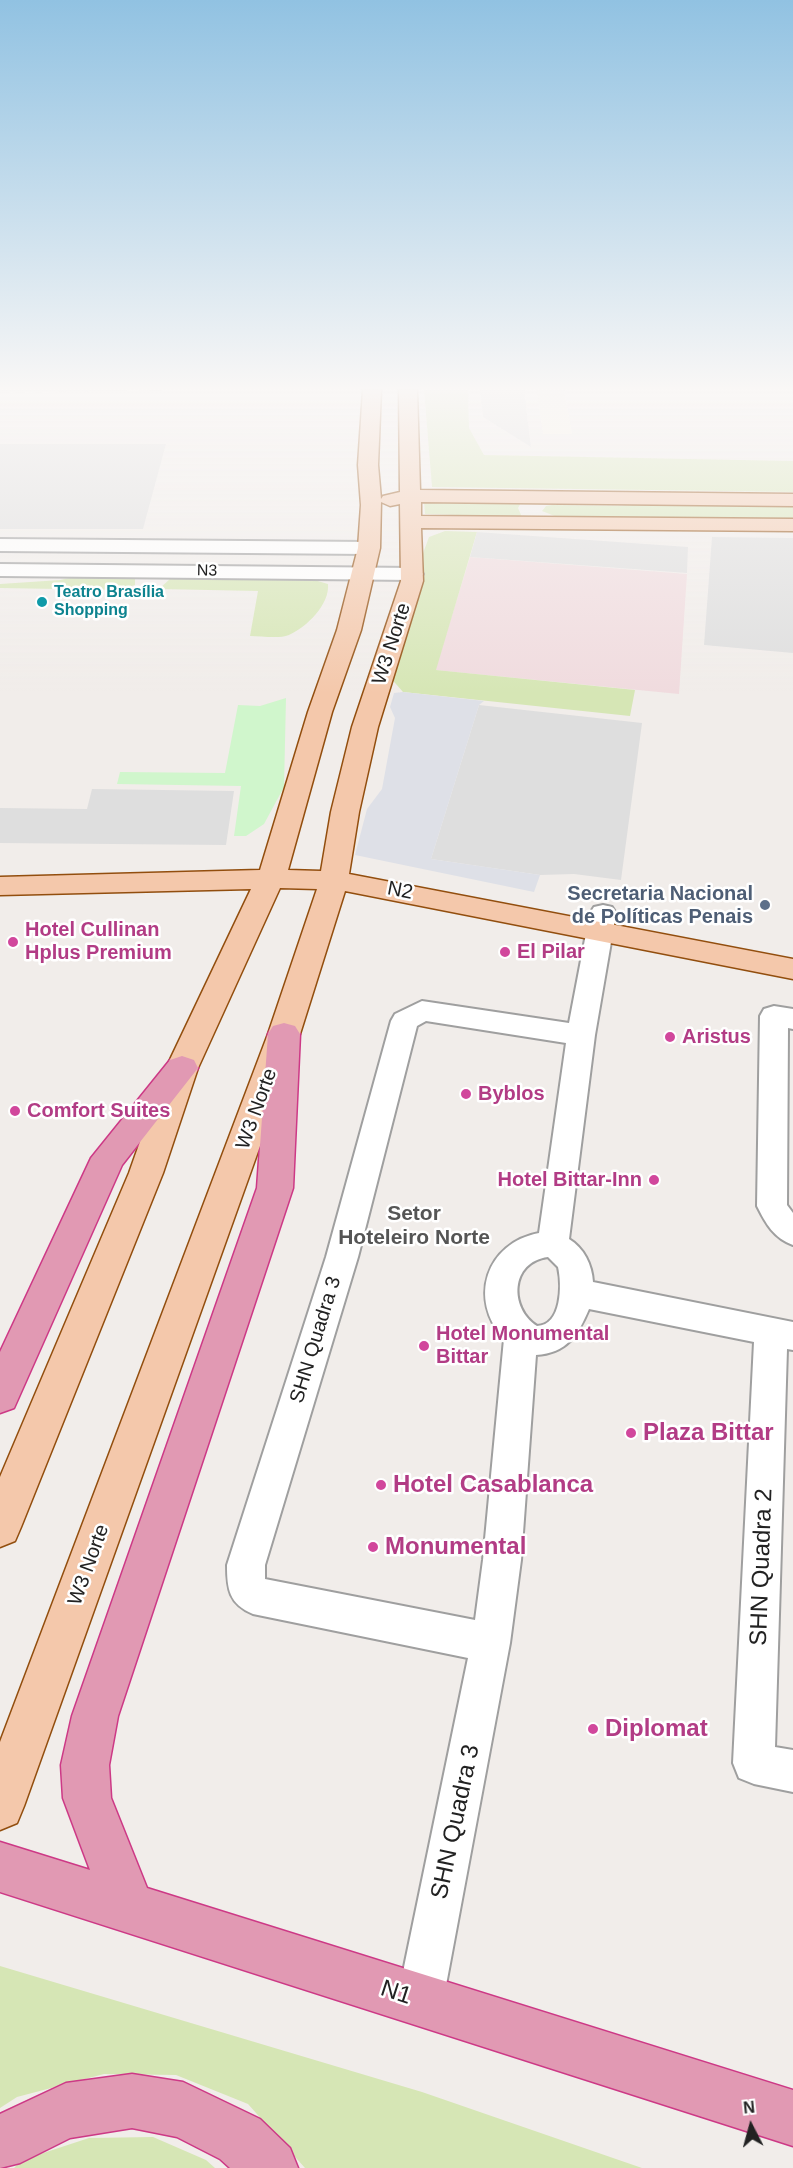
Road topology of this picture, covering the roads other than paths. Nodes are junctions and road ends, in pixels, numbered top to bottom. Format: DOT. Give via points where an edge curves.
graph roads {
  1 [pos="370,491"];
  2 [pos="410,491"];
  3 [pos="410,496"];
  4 [pos="539,497"];
  5 [pos="793,500"];
  6 [pos="371,505"];
  7 [pos="412,522"];
  8 [pos="532,524"];
  9 [pos="793,525"];
  10 [pos="0,545"];
  11 [pos="282,548"];
  12 [pos="369,548"];
  13 [pos="0,570"];
  14 [pos="278,573"];
  15 [pos="362,574"];
  16 [pos="413,574"];
  17 [pos="324,698"];
  18 [pos="369,716"];
  19 [pos="316,724"];
  20 [pos="274,870"];
  21 [pos="0,871"];
  22 [pos="336,872"];
  23 [pos="0,886"];
  24 [pos="544,902"];
  25 [pos="515,914"];
  26 [pos="601,923"];
  27 [pos="793,952"];
  28 [pos="793,969"];
  29 [pos="793,1018"];
  30 [pos="284,1034"];
  31 [pos="581,1035"];
  32 [pos="182,1068"];
  33 [pos="793,1232"];
  34 [pos="553,1244"];
  35 [pos="578,1293"];
  36 [pos="782,1334"];
  37 [pos="521,1336"];
  38 [pos="0,1395"];
  39 [pos="0,1527"];
  40 [pos="491,1643"];
  41 [pos="793,1771"];
  42 [pos="0,1806"];
  43 [pos="9,1870"];
  44 [pos="129,1906"];
  45 [pos="420,2001"];
  46 [pos="793,2118"];
  47 [pos="0,2143"];
  48 [pos="270,2168"];
  1 -- 6 [label="main road"];
  2 -- 3 [label="main road, W3 Norte"];
  3 -- 4 [label="main road"];
  3 -- 6 [label="main road"];
  3 -- 7 [label="main road, W3 Norte"];
  4 -- 5 [label="main road"];
  4 -- 8 [label="main road"];
  6 -- 12 [label="main road"];
  7 -- 8 [label="main road"];
  7 -- 16 [label="main road, W3 Norte"];
  8 -- 9 [label="main road"];
  10 -- 11 [label="street"];
  11 -- 12 [label="street"];
  11 -- 14 [label="street"];
  12 -- 15 [label="main road"];
  13 -- 14 [label="street, N3"];
  14 -- 15 [label="street, N3"];
  15 -- 16 [label="street, N3"];
  15 -- 17 [label="main road" via="349,630"];
  16 -- 18 [label="main road, W3 Norte"];
  17 -- 18 [label="main road"];
  17 -- 19 [label="main road"];
  18 -- 19 [label="main road" via="355,722"];
  18 -- 22 [label="main road, W3 Norte" via="345,812"];
  19 -- 20 [label="main road"];
  20 -- 21 [label="main road, N2"];
  20 -- 22 [label="main road, N2"];
  20 -- 23 [label="main road, N2"];
  20 -- 32 [label="main road"];
  22 -- 24 [label="main road, N2"];
  22 -- 25 [label="main road, N2"];
  22 -- 30 [label="main road, W3 Norte"];
  24 -- 25 [label="main road" via="534,910"];
  24 -- 26 [label="main road, N2"];
  25 -- 26 [label="main road, N2"];
  26 -- 27 [label="main road, N2"];
  26 -- 28 [label="main road, N2"];
  26 -- 31 [label="street"];
  29 -- 33 [label="street" via="774,1016 772,1206"];
  30 -- 42 [label="main road, W3 Norte"];
  30 -- 44 [label="highway" via="275,1188 95,1716 85,1765 87,1798"];
  31 -- 34 [label="street"];
  31 -- 40 [label="street, SHN Quadra 3" via="422,1011 405,1021 342,1257 246,1564 246,1584 253,1595"];
  32 -- 38 [label="highway" via="108,1158"];
  32 -- 39 [label="main road" via="146,1173"];
  34 -- 35 [label="street" via="569,1255"];
  34 -- 37 [label="street" via="520,1252 507,1270 502,1302"];
  35 -- 36 [label="street, SHN Quadra 2"];
  35 -- 37 [label="street" via="566,1326 552,1338 537,1342"];
  36 -- 41 [label="street, SHN Quadra 2" via="754,1763"];
  37 -- 40 [label="street, SHN Quadra 3"];
  40 -- 45 [label="street, SHN Quadra 3"];
  43 -- 44 [label="highway, N1"];
  44 -- 45 [label="highway, N1"];
  45 -- 46 [label="highway, N1"];
  47 -- 48 [label="highway" via="66,2111 132,2101 183,2110 240,2139"];
}
